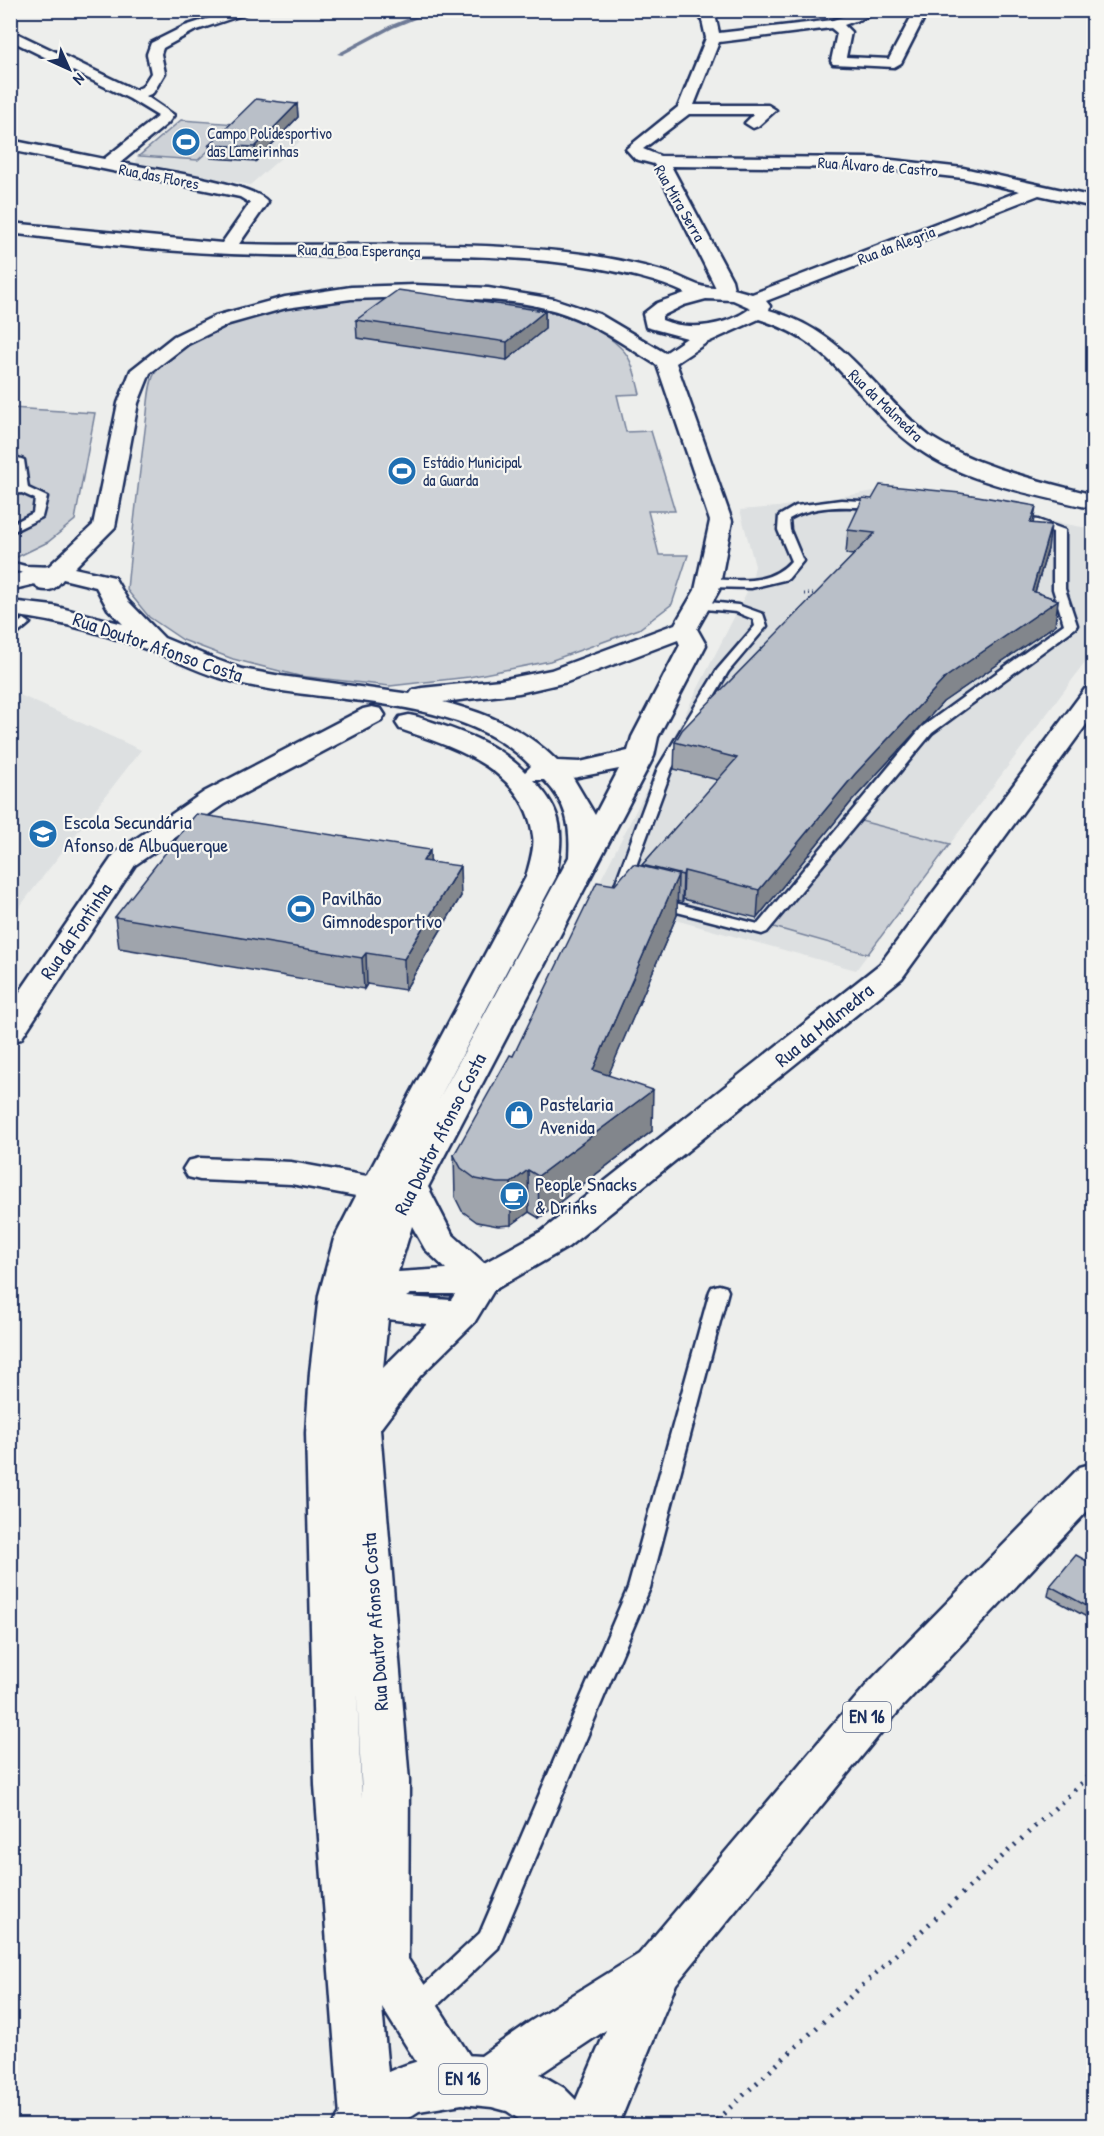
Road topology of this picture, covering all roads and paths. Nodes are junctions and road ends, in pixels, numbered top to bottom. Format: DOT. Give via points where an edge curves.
graph roads {
  1 [pos="251,10"];
  2 [pos="701,10"];
  3 [pos="880,10"];
  4 [pos="922,10"];
  5 [pos="809,12"];
  6 [pos="850,20"];
  7 [pos="834,24"];
  8 [pos="10,34"];
  9 [pos="713,38"];
  10 [pos="135,96"];
  11 [pos="685,109"];
  12 [pos="753,123"];
  13 [pos="10,145"];
  14 [pos="660,161"];
  15 [pos="107,165"];
  16 [pos="1039,189"];
  17 [pos="1094,202"];
  18 [pos="10,228"];
  19 [pos="227,248"];
  20 [pos="726,293"];
  21 [pos="701,294"];
  22 [pos="755,307"];
  23 [pos="652,315"];
  24 [pos="592,318"];
  25 [pos="709,332"];
  26 [pos="666,362"];
  27 [pos="10,458"];
  28 [pos="17,490"];
  29 [pos="1094,502"];
  30 [pos="900,507"];
  31 [pos="1000,518"];
  32 [pos="10,530"];
  33 [pos="10,565"];
  34 [pos="57,571"];
  35 [pos="86,577"];
  36 [pos="10,583"];
  37 [pos="708,583"];
  38 [pos="798,594"];
  39 [pos="821,594"];
  40 [pos="699,605"];
  41 [pos="19,620"];
  42 [pos="685,629"];
  43 [pos="157,645"];
  44 [pos="1094,695"];
  45 [pos="382,707"];
  46 [pos="642,747"];
  47 [pos="552,769"];
  48 [pos="518,778"];
  49 [pos="584,857"];
  50 [pos="10,1032"];
  51 [pos="200,1169"];
  52 [pos="394,1188"];
  53 [pos="480,1281"];
  54 [pos="719,1291"];
  55 [pos="355,1295"];
  56 [pos="461,1314"];
  57 [pos="360,1427"];
  58 [pos="1094,1478"];
  59 [pos="1094,1772"];
  60 [pos="657,1970"];
  61 [pos="413,2011"];
  62 [pos="473,2079"];
  63 [pos="10,2119"];
  64 [pos="362,2121"];
  65 [pos="18,2126"];
  66 [pos="566,2126"];
  67 [pos="591,2126"];
  68 [pos="710,2126"];
  1 -- 10 [label="street" via="188,29 161,42 154,54 158,73 148,90"];
  2 -- 9 [label="street" via="709,19"];
  3 -- 6 [label="street"];
  4 -- 7 [label="street" via="894,63 838,61 844,32"];
  5 -- 6 [label="street"];
  6 -- 7 [label="street"];
  7 -- 9 [label="street"];
  8 -- 10 [label="street, Rua das Flores"];
  9 -- 11 [label="street"];
  10 -- 15 [label="street, Rua das Flores" via="166,115"];
  11 -- 12 [label="street" via="768,110"];
  11 -- 14 [label="street, Rua Mira Serra" via="634,149 641,156"];
  13 -- 15 [label="street"];
  14 -- 16 [label="street, Rua Álvaro de Castro" via="874,163 963,173"];
  14 -- 20 [label="street, Rua Mira Serra" via="723,280"];
  15 -- 19 [label="street, Rua das Flores" via="245,194 260,202"];
  16 -- 17 [label="street, Rua Álvaro de Castro"];
  16 -- 22 [label="street, Rua da Alegria"];
  18 -- 19 [label="street, Rua da Boa Esperança" via="146,244"];
  19 -- 21 [label="street, Rua da Boa Esperança" via="528,253 641,271 686,285"];
  20 -- 21 [label="street, Rua da Malmedra"];
  20 -- 22 [label="street, Rua da Malmedra"];
  21 -- 23 [label="street"];
  22 -- 25 [label="street, Rua da Alegria"];
  22 -- 29 [label="street, Rua da Malmedra" via="817,339 921,441 966,465"];
  23 -- 24 [label="street"];
  23 -- 25 [label="street" via="653,323 666,329"];
  24 -- 26 [label="street"];
  24 -- 34 [label="street" via="554,305 488,294 415,291 285,303 222,320 181,340 141,370 128,403 104,527"];
  25 -- 26 [label="street"];
  26 -- 37 [label="street" via="721,521"];
  27 -- 28 [label="lane" via="19,460"];
  28 -- 32 [label="lane" via="41,497 38,515"];
  30 -- 37 [label="lane" via="841,503 800,508 783,518 797,561 784,576 751,584"];
  31 -- 40 [label="lane" via="1059,530 1059,589 1071,625 927,730 762,929 618,893 665,768 723,670 761,627 759,617 738,609"];
  33 -- 34 [label="lane" via="23,570"];
  34 -- 35 [label="street"];
  34 -- 36 [label="street"];
  34 -- 41 [label="street"];
  35 -- 41 [label="street" via="54,604"];
  35 -- 43 [label="street" via="106,582 117,604"];
  37 -- 40 [label="street"];
  38 -- 39 [label="path"];
  40 -- 42 [label="street"];
  41 -- 43 [label="street, Rua Doutor Afonso Costa" via="84,619"];
  41 -- 45 [label="street, Rua Doutor Afonso Costa" via="98,642 220,689"];
  42 -- 45 [label="street" via="578,670 528,684"];
  42 -- 46 [label="street" via="693,645"];
  43 -- 45 [label="street, Rua Doutor Afonso Costa" via="239,676 326,691"];
  44 -- 53 [label="street, Rua da Malmedra" via="891,971 555,1239"];
  45 -- 47 [label="street, Rua Doutor Afonso Costa" via="463,716 503,731"];
  45 -- 48 [label="street, Rua Doutor Afonso Costa" via="468,743 499,761"];
  45 -- 50 [label="street, Rua da Fontinha" via="213,798 125,859"];
  46 -- 47 [label="street" via="580,770"];
  46 -- 49 [label="street"];
  47 -- 48 [label="street"];
  47 -- 49 [label="street, Rua Doutor Afonso Costa" via="569,792 584,825"];
  48 -- 52 [label="street, Rua Doutor Afonso Costa" via="536,799 548,837 541,877 439,1067"];
  49 -- 52 [label="street, Rua Doutor Afonso Costa"];
  51 -- 52 [label="street" via="291,1173"];
  52 -- 53 [label="street" via="438,1241"];
  52 -- 55 [label="street, Rua Doutor Afonso Costa" via="352,1239"];
  53 -- 55 [label="street, Rua da Malmedra" via="407,1282"];
  53 -- 56 [label="street"];
  54 -- 61 [label="lane" via="639,1588 489,1940"];
  55 -- 56 [label="street" via="399,1309"];
  55 -- 57 [label="street, Rua Doutor Afonso Costa" via="365,1350"];
  55 -- 64 [label="street, Rua Doutor Afonso Costa" via="329,1372 326,1433 338,1785"];
  56 -- 57 [label="street" via="406,1366"];
  57 -- 61 [label="street, Rua Doutor Afonso Costa" via="386,1781 383,1965"];
  58 -- 60 [label="street, EN 16" via="886,1694"];
  59 -- 68 [label="path"];
  60 -- 62 [label="street" via="549,2038"];
  60 -- 67 [label="street, EN 16"];
  61 -- 62 [label="street, Rua Doutor Afonso Costa"];
  62 -- 64 [label="street, EN 16" via="422,2084 393,2097"];
  62 -- 66 [label="street, EN 16" via="526,2093"];
  63 -- 65 [label="path"];
}
